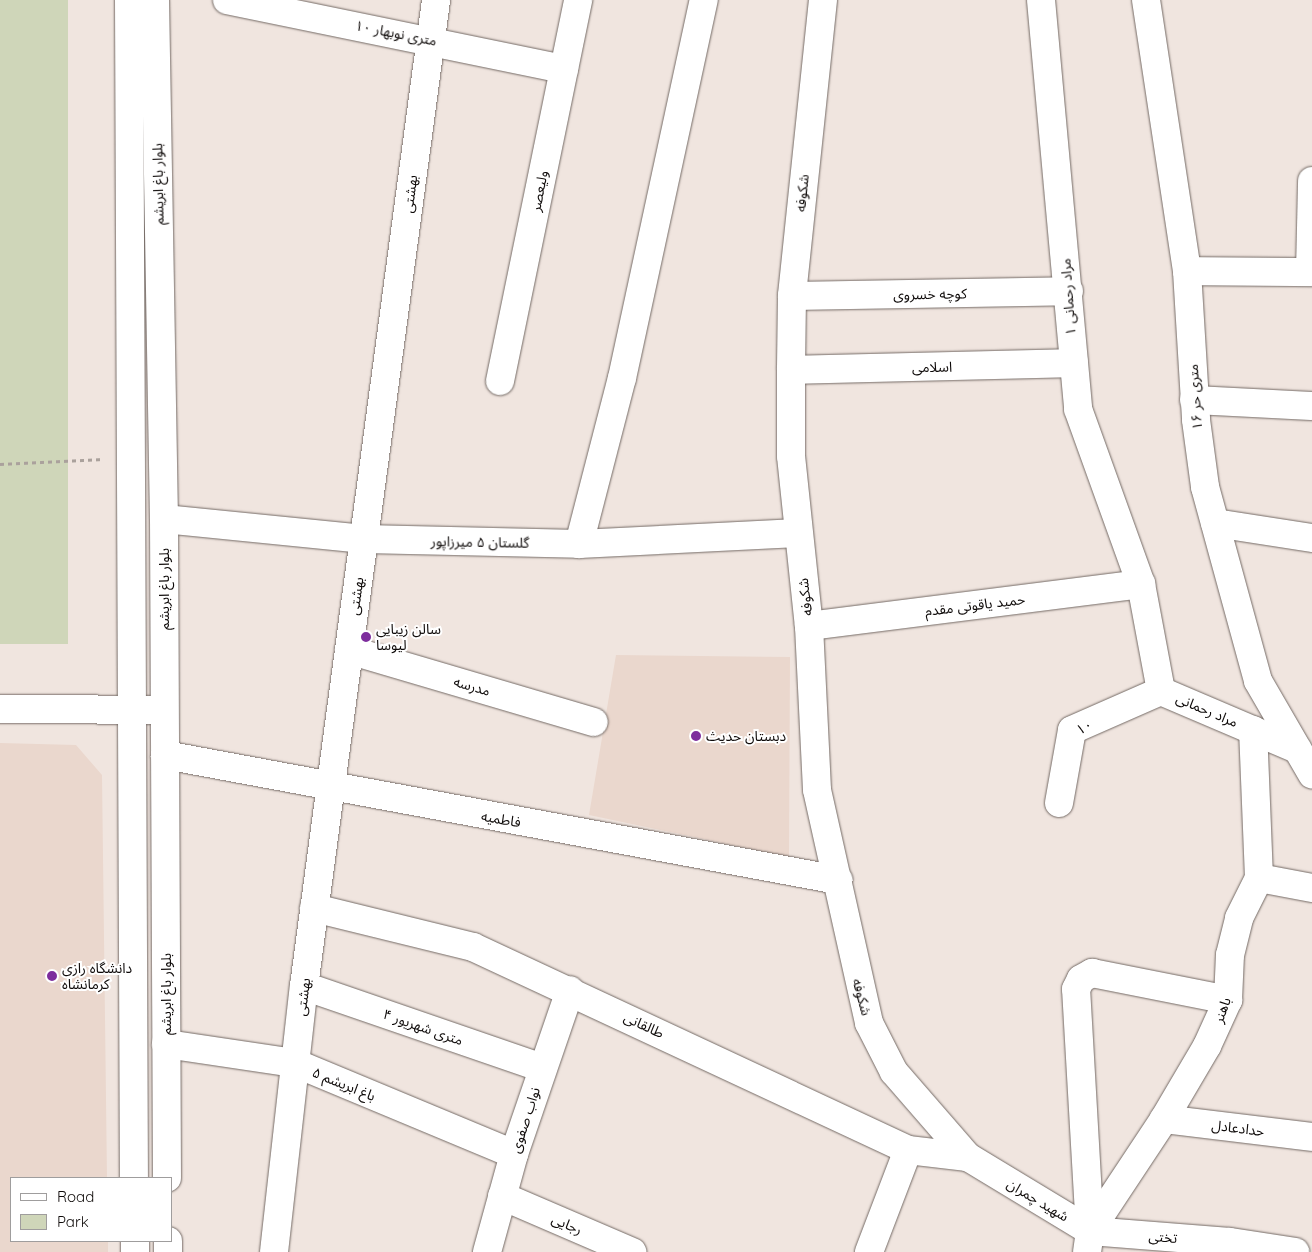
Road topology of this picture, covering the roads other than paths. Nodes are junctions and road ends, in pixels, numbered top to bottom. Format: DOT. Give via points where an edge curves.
graph roads {
  1 [pos="129,0"];
  2 [pos="155,0"];
  3 [pos="227,0"];
  4 [pos="436,0"];
  5 [pos="578,0"];
  6 [pos="704,0"];
  7 [pos="823,0"];
  8 [pos="1041,0"];
  9 [pos="1146,0"];
  10 [pos="430,39"];
  11 [pos="564,69"];
  12 [pos="1312,181"];
  13 [pos="1187,271"];
  14 [pos="1311,272"];
  15 [pos="1068,290"];
  16 [pos="792,296"];
  17 [pos="1074,363"];
  18 [pos="791,370"];
  19 [pos="500,381"];
  20 [pos="1194,400"];
  21 [pos="1312,406"];
  22 [pos="164,519"];
  23 [pos="1215,524"];
  24 [pos="798,533"];
  25 [pos="1312,538"];
  26 [pos="364,539"];
  27 [pos="579,544"];
  28 [pos="1142,584"];
  29 [pos="809,626"];
  30 [pos="349,650"];
  31 [pos="1161,691"];
  32 [pos="0,709"];
  33 [pos="130,710"];
  34 [pos="164,710"];
  35 [pos="594,722"];
  36 [pos="1253,730"];
  37 [pos="1297,748"];
  38 [pos="165,755"];
  39 [pos="1312,774"];
  40 [pos="331,787"];
  41 [pos="1059,803"];
  42 [pos="1259,878"];
  43 [pos="838,880"];
  44 [pos="1312,888"];
  45 [pos="314,908"];
  46 [pos="304,986"];
  47 [pos="570,990"];
  48 [pos="1228,1000"];
  49 [pos="166,1044"];
  50 [pos="295,1063"];
  51 [pos="542,1068"];
  52 [pos="1164,1119"];
  53 [pos="1312,1137"];
  54 [pos="908,1150"];
  55 [pos="514,1154"];
  56 [pos="968,1157"];
  57 [pos="134,1177"];
  58 [pos="168,1177"];
  59 [pos="502,1196"];
  60 [pos="1088,1242"];
  61 [pos="274,1252"];
  62 [pos="487,1252"];
  63 [pos="632,1252"];
  64 [pos="868,1252"];
  65 [pos="1295,1252"];
  1 -- 33 [label="street, بلوار باغ ابریشم"];
  2 -- 22 [label="street, بلوار باغ ابریشم"];
  3 -- 10 [label="street, ۱۰ متری نوبهار"];
  4 -- 10 [label="street, بهشتی"];
  5 -- 11 [label="street, ولیعصر"];
  6 -- 27 [label="street" via="622,378"];
  7 -- 16 [label="street, شکوفه"];
  8 -- 15 [label="street, مراد رحمانی ۱"];
  9 -- 13 [label="street, ۱۶ متری حر"];
  10 -- 11 [label="street, ۱۰ متری نوبهار"];
  10 -- 26 [label="street, بهشتی"];
  11 -- 19 [label="street, ولیعصر"];
  12 -- 14 [label="street"];
  13 -- 14 [label="street"];
  13 -- 20 [label="street, ۱۶ متری حر"];
  15 -- 16 [label="street, کوچه خسروی"];
  15 -- 17 [label="street, مراد رحمانی ۱"];
  16 -- 18 [label="street, شکوفه"];
  17 -- 18 [label="street, اسلامی"];
  17 -- 28 [label="street, مراد رحمانی ۱" via="1078,409"];
  18 -- 24 [label="street, شکوفه" via="791,456"];
  20 -- 21 [label="street"];
  20 -- 23 [label="street, ۱۶ متری حر" via="1205,487"];
  22 -- 26 [label="street, گلستان ۵ میرزاپور"];
  22 -- 34 [label="street, بلوار باغ ابریشم"];
  23 -- 25 [label="street"];
  23 -- 37 [label="street, ۱۶ متری حر" via="1258,681"];
  24 -- 27 [label="street, گلستان ۵ میرزاپور"];
  24 -- 29 [label="street, شکوفه"];
  26 -- 27 [label="street, گلستان ۵ میرزاپور"];
  26 -- 30 [label="street, بهشتی"];
  28 -- 29 [label="street, حمید یاقوتی مقدم"];
  28 -- 31 [label="street, مراد رحمانی"];
  29 -- 43 [label="street, شکوفه" via="817,790"];
  30 -- 35 [label="street, مدرسه"];
  30 -- 40 [label="street, بهشتی"];
  31 -- 36 [label="street, مراد رحمانی"];
  31 -- 41 [label="street, ۱۰" via="1072,730"];
  32 -- 33 [label="street"];
  33 -- 34 [label="street"];
  33 -- 57 [label="street, بلوار باغ ابریشم"];
  34 -- 38 [label="street, بلوار باغ ابریشم"];
  36 -- 37 [label="street, مراد رحمانی"];
  36 -- 42 [label="street, باهنر"];
  37 -- 39 [label="street, ۱۶ متری حر"];
  38 -- 40 [label="street, فاطمیه"];
  38 -- 49 [label="street, بلوار باغ ابریشم"];
  40 -- 43 [label="street, فاطمیه"];
  40 -- 45 [label="street, بهشتی"];
  42 -- 44 [label="street"];
  42 -- 48 [label="street, باهنر" via="1239,918 1230,955"];
  43 -- 56 [label="street, شکوفه" via="869,1023 894,1072"];
  45 -- 46 [label="street, بهشتی"];
  45 -- 47 [label="street, طالقانی" via="473,946"];
  46 -- 50 [label="street, بهشتی"];
  46 -- 51 [label="street, ۴ متری شهریور"];
  47 -- 51 [label="street, نواب صفوی"];
  47 -- 54 [label="street, طالقانی"];
  48 -- 52 [label="street, باهنر" via="1207,1046"];
  48 -- 60 [label="street" via="1092,973 1081,979 1076,989"];
  49 -- 50 [label="street, باغ ابریشم ۵"];
  49 -- 58 [label="street, بلوار باغ ابریشم"];
  50 -- 55 [label="street, باغ ابریشم ۵"];
  50 -- 61 [label="street, بهشتی"];
  51 -- 55 [label="street, نواب صفوی"];
  52 -- 53 [label="street, حدادعادل"];
  52 -- 60 [label="street, باهنر"];
  54 -- 56 [label="street, طالقانی"];
  54 -- 64 [label="street"];
  55 -- 59 [label="street, نواب صفوی"];
  56 -- 60 [label="street, شهید چمران"];
  59 -- 62 [label="street, نواب صفوی"];
  59 -- 63 [label="street, رجایی"];
  60 -- 65 [label="street, تختی" via="1230,1242"];
}
